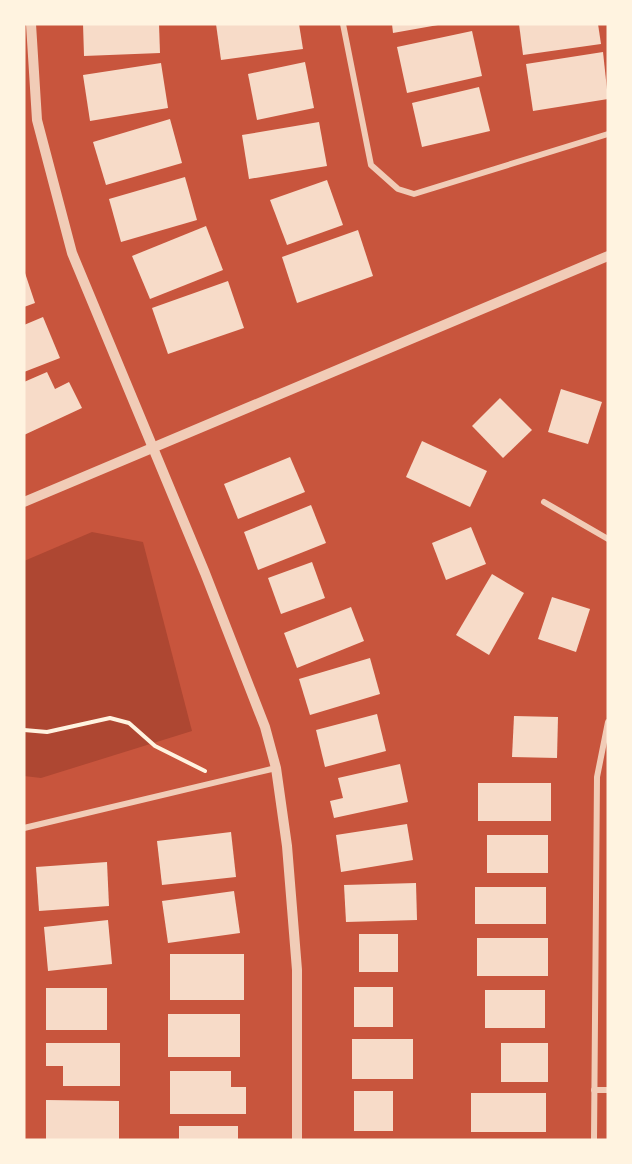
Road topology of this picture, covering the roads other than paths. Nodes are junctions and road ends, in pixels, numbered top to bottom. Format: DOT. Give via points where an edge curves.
graph roads {
  1 [pos="31,24"];
  2 [pos="343,24"];
  3 [pos="608,134"];
  4 [pos="608,256"];
  5 [pos="154,447"];
  6 [pos="24,502"];
  7 [pos="544,502"];
  8 [pos="608,539"];
  9 [pos="608,722"];
  10 [pos="276,768"];
  11 [pos="24,828"];
  12 [pos="594,1090"];
  13 [pos="608,1090"];
  14 [pos="297,1140"];
  15 [pos="594,1140"];
  1 -- 5 [label="street" via="37,120 72,253"];
  2 -- 3 [label="street" via="372,165 398,189 414,194"];
  4 -- 5 [label="street"];
  5 -- 6 [label="street"];
  5 -- 10 [label="street" via="265,727"];
  7 -- 8 [label="street"];
  9 -- 12 [label="street" via="597,777"];
  10 -- 11 [label="street"];
  10 -- 14 [label="street" via="297,970"];
  12 -- 13 [label="street"];
  12 -- 15 [label="street"];
}
